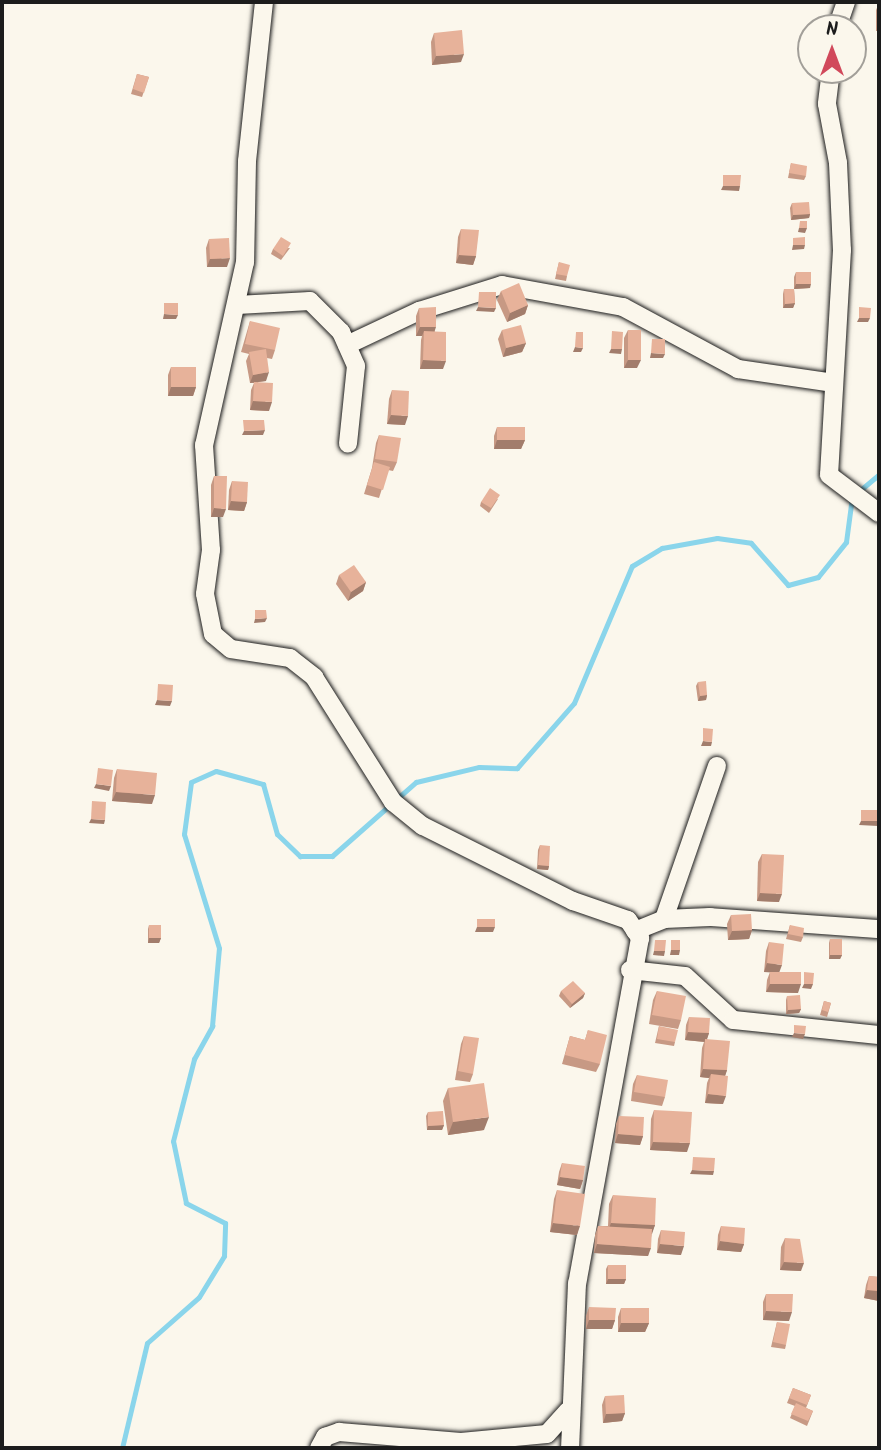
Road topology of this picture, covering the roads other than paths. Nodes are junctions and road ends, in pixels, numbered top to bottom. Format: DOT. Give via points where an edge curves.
graph roads {
  1 [pos="264,2"];
  2 [pos="829,84"];
  3 [pos="237,305"];
  4 [pos="347,345"];
  5 [pos="834,383"];
  6 [pos="348,444"];
  7 [pos="879,513"];
  8 [pos="717,766"];
  9 [pos="663,919"];
  10 [pos="879,929"];
  11 [pos="635,931"];
  12 [pos="630,970"];
  13 [pos="879,1035"];
  14 [pos="568,1411"];
  15 [pos="319,1448"];
  16 [pos="570,1448"];
  1 -- 3 [label="street"];
  2 -- 5 [label="street" via="827,104 838,163 842,250"];
  3 -- 4 [label="street" via="310,301"];
  3 -- 11 [label="street" via="204,445 211,551 205,594 213,634 231,649 290,658 314,677 393,802 423,826 573,901 628,920"];
  4 -- 5 [label="street" via="419,311 502,285 623,307 738,369"];
  4 -- 6 [label="street" via="356,366"];
  5 -- 7 [label="street" via="829,475"];
  8 -- 9 [label="street"];
  9 -- 10 [label="street"];
  9 -- 11 [label="street"];
  11 -- 12 [label="street" via="640,938"];
  12 -- 13 [label="street" via="685,976 733,1020"];
  12 -- 14 [label="street" via="577,1283"];
  14 -- 15 [label="street" via="547,1434 461,1442 339,1432 325,1437"];
  14 -- 16 [label="street"];
}
